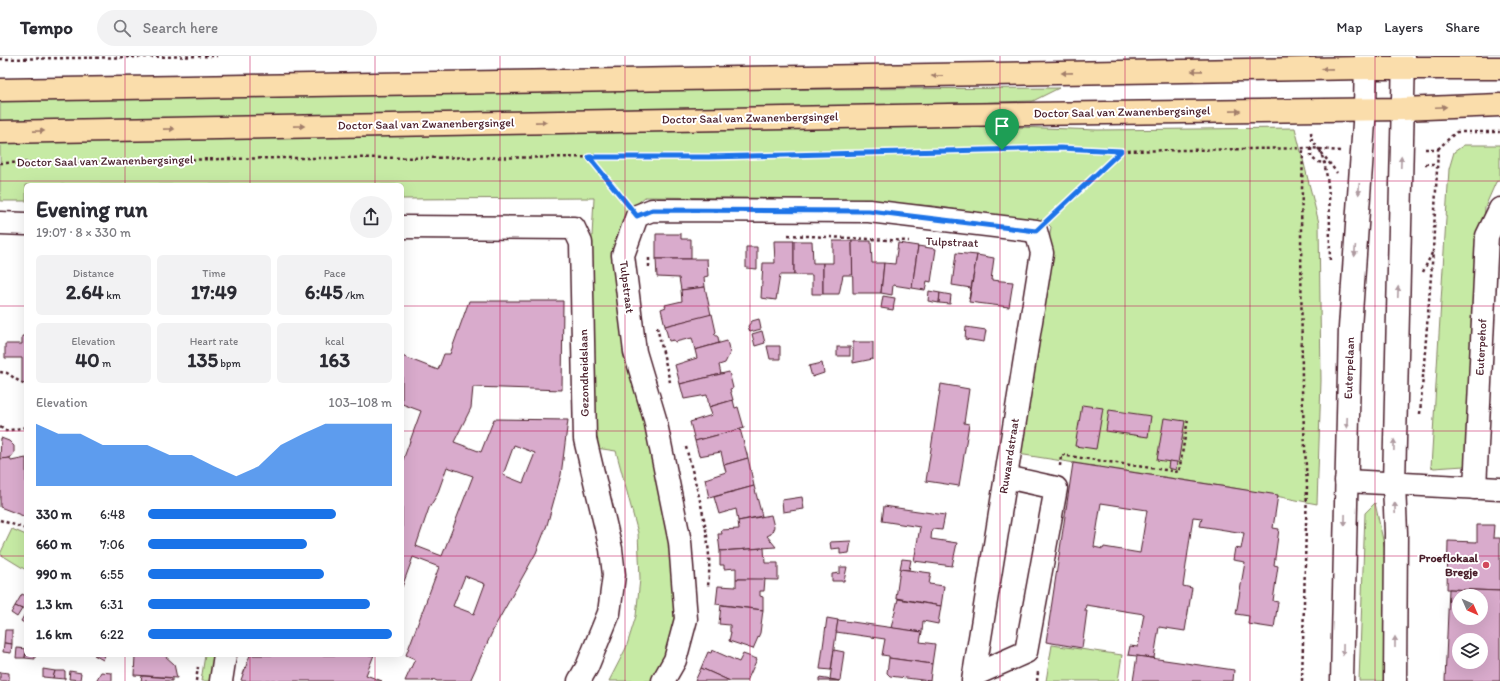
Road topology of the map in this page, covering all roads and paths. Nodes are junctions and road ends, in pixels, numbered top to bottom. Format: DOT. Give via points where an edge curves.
graph roads {
  1 [pos="217,56"];
  2 [pos="37,57"];
  3 [pos="0,59"];
  4 [pos="1366,62"];
  5 [pos="1404,62"];
  6 [pos="1500,68"];
  7 [pos="0,90"];
  8 [pos="1500,105"];
  9 [pos="1365,108"];
  10 [pos="1402,109"];
  11 [pos="0,132"];
  12 [pos="1500,132"];
  13 [pos="1311,148"];
  14 [pos="1303,149"];
  15 [pos="1320,150"];
  16 [pos="1121,151"];
  17 [pos="589,157"];
  18 [pos="0,162"];
  19 [pos="1337,163"];
  20 [pos="1500,209"];
  21 [pos="637,216"];
  22 [pos="0,224"];
  23 [pos="24,224"];
  24 [pos="404,227"];
  25 [pos="1036,231"];
  26 [pos="785,235"];
  27 [pos="912,241"];
  28 [pos="1433,251"];
  29 [pos="0,372"];
  30 [pos="24,385"];
  31 [pos="1188,419"];
  32 [pos="24,426"];
  33 [pos="0,427"];
  34 [pos="1006,477"];
  35 [pos="1346,481"];
  36 [pos="1394,484"];
  37 [pos="1056,488"];
  38 [pos="1475,488"];
  39 [pos="1500,489"];
  40 [pos="0,520"];
  41 [pos="24,528"];
  42 [pos="225,657"];
  43 [pos="973,678"];
  44 [pos="221,681"];
  45 [pos="579,681"];
  46 [pos="663,681"];
  47 [pos="1302,681"];
  48 [pos="1342,681"];
  49 [pos="1395,681"];
  1 -- 2 [label="path"];
  2 -- 3 [label="path"];
  4 -- 5 [label="main road"];
  4 -- 7 [label="main road, one-way"];
  4 -- 9 [label="street, Euterpelaan"];
  5 -- 6 [label="main road"];
  5 -- 10 [label="street"];
  10 -- 8 [label="main road, Doctor Saal van Zwanenbergsingel, one-way"];
  9 -- 10 [label="main road, Doctor Saal van Zwanenbergsingel"];
  11 -- 9 [label="main road, Doctor Saal van Zwanenbergsingel, one-way"];
  9 -- 35 [label="street, Euterpelaan, one-way" via="1350,328"];
  36 -- 10 [label="street, one-way"];
  12 -- 28 [label="path" via="1456,132 1438,149"];
  13 -- 14 [label="path, Doctor Saal van Zwanenbergsingel"];
  13 -- 15 [label="path, Doctor Saal van Zwanenbergsingel"];
  13 -- 19 [label="path" via="1311,157 1318,162"];
  14 -- 16 [label="path, Doctor Saal van Zwanenbergsingel"];
  14 -- 47 [label="path" via="1302,390 1307,486"];
  16 -- 17 [label="path, Doctor Saal van Zwanenbergsingel" via="1060,148 709,157"];
  16 -- 25 [label="path"];
  17 -- 18 [label="path, Doctor Saal van Zwanenbergsingel"];
  17 -- 21 [label="path"];
  20 -- 38 [label="street, Euterpehof" via="1487,236"];
  21 -- 25 [label="street, Tulpstraat" via="652,210 869,211"];
  21 -- 46 [label="street, Tulpstraat" via="623,255 635,352 655,419 680,542 686,619 675,660"];
  22 -- 23 [label="street"];
  24 -- 45 [label="street, Gezondheidslaan" via="574,228 580,243 585,439 611,549 614,575 609,613"];
  25 -- 34 [label="street, Ruwaardstraat" via="1042,253"];
  26 -- 27 [label="path, Tulpstraat"];
  29 -- 30 [label="path" via="7,373"];
  31 -- 37 [label="path" via="1178,472 1061,455"];
  32 -- 33 [label="path" via="6,431"];
  34 -- 37 [label="street"];
  34 -- 43 [label="street, Ruwaardstraat"];
  35 -- 36 [label="street"];
  35 -- 48 [label="street, Euterpelaan, one-way"];
  36 -- 38 [label="street"];
  49 -- 36 [label="street, one-way"];
  37 -- 43 [label="street" via="1026,652"];
  38 -- 39 [label="street"];
  40 -- 41 [label="path"];
  42 -- 44 [label="street"];
}
